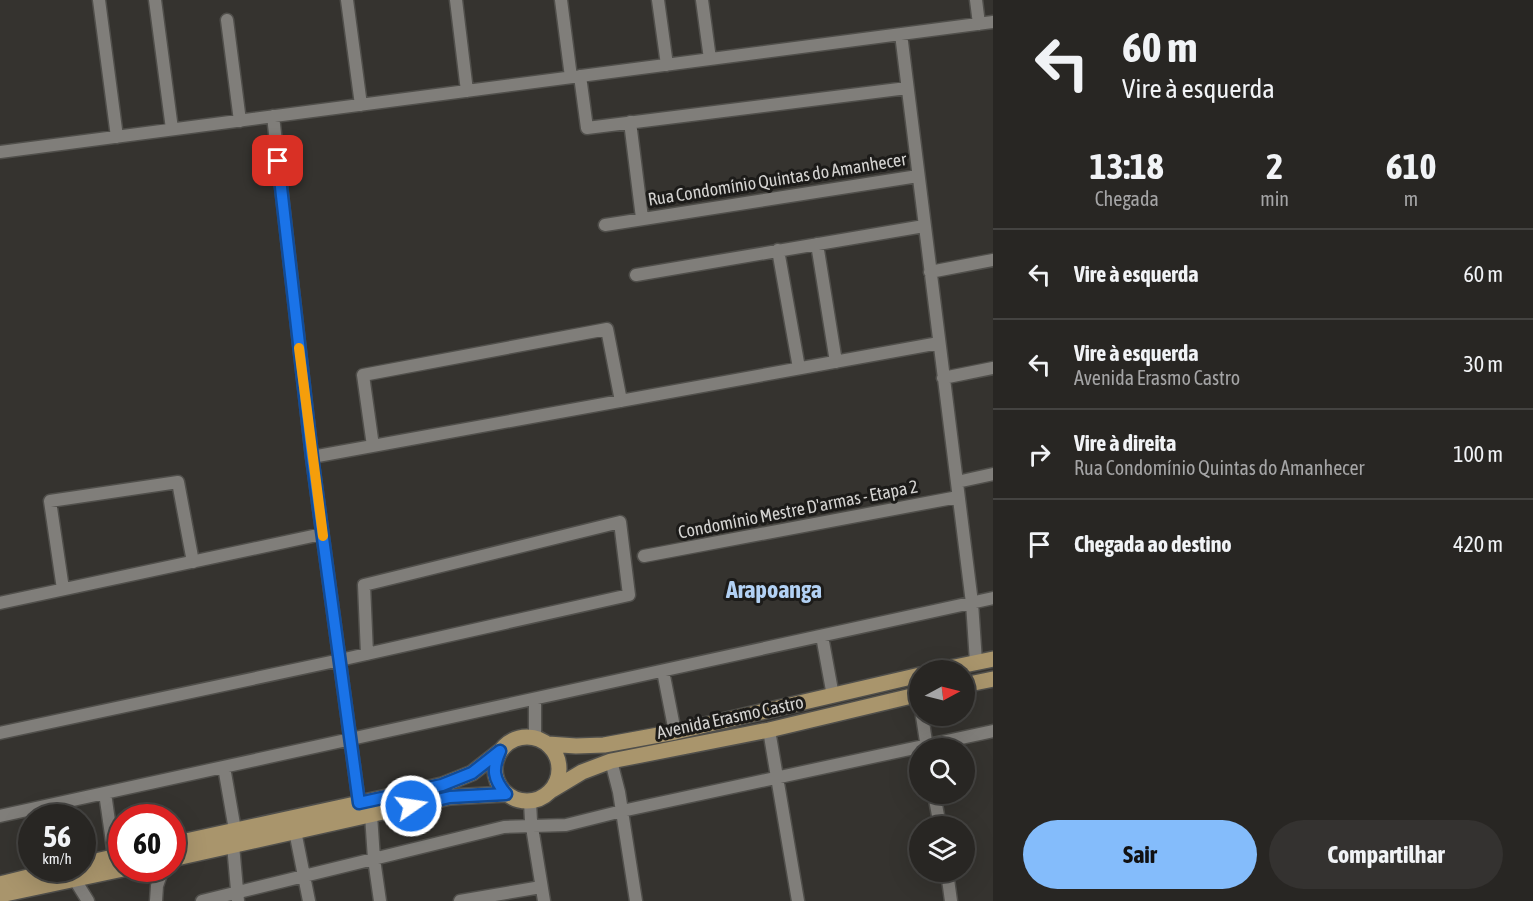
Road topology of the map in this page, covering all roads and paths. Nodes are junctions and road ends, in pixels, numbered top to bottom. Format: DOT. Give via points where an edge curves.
graph roads {
  1 [pos="99,0"];
  2 [pos="155,0"];
  3 [pos="347,0"];
  4 [pos="456,0"];
  5 [pos="561,0"];
  6 [pos="658,0"];
  7 [pos="702,0"];
  8 [pos="976,0"];
  9 [pos="228,20"];
  10 [pos="993,22"];
  11 [pos="979,24"];
  12 [pos="901,34"];
  13 [pos="710,59"];
  14 [pos="667,65"];
  15 [pos="576,77"];
  16 [pos="907,88"];
  17 [pos="467,91"];
  18 [pos="361,105"];
  19 [pos="273,116"];
  20 [pos="240,121"];
  21 [pos="630,122"];
  22 [pos="172,129"];
  23 [pos="117,137"];
  24 [pos="0,152"];
  25 [pos="918,176"];
  26 [pos="642,218"];
  27 [pos="605,225"];
  28 [pos="924,226"];
  29 [pos="817,244"];
  30 [pos="778,250"];
  31 [pos="993,260"];
  32 [pos="930,272"];
  33 [pos="636,275"];
  34 [pos="939,343"];
  35 [pos="836,362"];
  36 [pos="799,368"];
  37 [pos="993,368"];
  38 [pos="944,378"];
  39 [pos="621,401"];
  40 [pos="373,446"];
  41 [pos="312,457"];
  42 [pos="993,474"];
  43 [pos="957,482"];
  44 [pos="958,497"];
  45 [pos="322,534"];
  46 [pos="644,556"];
  47 [pos="193,562"];
  48 [pos="63,590"];
  49 [pos="993,598"];
  50 [pos="0,603"];
  51 [pos="972,603"];
  52 [pos="822,636"];
  53 [pos="367,654"];
  54 [pos="993,659"];
  55 [pos="340,660"];
  56 [pos="976,662"];
  57 [pos="663,671"];
  58 [pos="909,678"];
  59 [pos="993,679"];
  60 [pos="975,683"];
  61 [pos="833,696"];
  62 [pos="909,698"];
  63 [pos="535,699"];
  64 [pos="770,730"];
  65 [pos="993,731"];
  66 [pos="675,732"];
  67 [pos="0,733"];
  68 [pos="964,738"];
  69 [pos="351,740"];
  70 [pos="541,740"];
  71 [pos="500,751"];
  72 [pos="909,751"];
  73 [pos="611,761"];
  74 [pos="224,767"];
  75 [pos="777,777"];
  76 [pos="552,790"];
  77 [pos="105,793"];
  78 [pos="506,794"];
  79 [pos="530,802"];
  80 [pos="359,803"];
  81 [pos="108,808"];
  82 [pos="622,812"];
  83 [pos="371,815"];
  84 [pos="0,816"];
  85 [pos="532,826"];
  86 [pos="296,831"];
  87 [pos="234,838"];
  88 [pos="186,843"];
  89 [pos="186,854"];
  90 [pos="374,859"];
  91 [pos="304,876"];
  92 [pos="18,880"];
  93 [pos="65,882"];
  94 [pos="76,882"];
  95 [pos="159,882"];
  96 [pos="948,882"];
  97 [pos="0,884"];
  98 [pos="541,887"];
  99 [pos="0,895"];
  100 [pos="238,897"];
  101 [pos="88,901"];
  102 [pos="156,901"];
  103 [pos="202,901"];
  104 [pos="309,901"];
  105 [pos="380,901"];
  106 [pos="460,901"];
  107 [pos="544,901"];
  108 [pos="636,901"];
  109 [pos="798,901"];
  110 [pos="951,901"];
  1 -- 23 [label="street"];
  2 -- 22 [label="street"];
  3 -- 18 [label="street"];
  4 -- 17 [label="street"];
  5 -- 15 [label="street"];
  6 -- 14 [label="street"];
  7 -- 13 [label="street"];
  8 -- 11 [label="street"];
  9 -- 20 [label="street"];
  10 -- 11 [label="street"];
  11 -- 12 [label="street"];
  12 -- 13 [label="street"];
  12 -- 16 [label="street"];
  13 -- 14 [label="street"];
  14 -- 15 [label="street"];
  15 -- 17 [label="street"];
  15 -- 21 [label="street" via="587,128"];
  16 -- 21 [label="street"];
  16 -- 25 [label="street"];
  17 -- 18 [label="street"];
  18 -- 19 [label="street"];
  19 -- 20 [label="street"];
  19 -- 41 [label="street"];
  20 -- 22 [label="street"];
  21 -- 26 [label="street, Rua Condomínio Quintas do Amanhecer"];
  22 -- 23 [label="street"];
  23 -- 24 [label="street"];
  25 -- 26 [label="street, Rua Condomínio Quintas do Amanhecer"];
  25 -- 28 [label="street"];
  26 -- 27 [label="street, Rua Condomínio Quintas do Amanhecer"];
  28 -- 29 [label="street"];
  28 -- 32 [label="street"];
  29 -- 30 [label="street"];
  29 -- 35 [label="street"];
  30 -- 33 [label="street"];
  30 -- 36 [label="street"];
  31 -- 32 [label="street"];
  32 -- 34 [label="street"];
  34 -- 35 [label="street"];
  34 -- 38 [label="street"];
  35 -- 36 [label="street"];
  36 -- 39 [label="street"];
  37 -- 38 [label="street"];
  38 -- 43 [label="street"];
  39 -- 40 [label="street"];
  39 -- 40 [label="street" via="607,329 363,375"];
  40 -- 41 [label="street"];
  41 -- 45 [label="street"];
  42 -- 43 [label="street"];
  43 -- 44 [label="street"];
  44 -- 46 [label="street, Condomínio Mestre D'armas - Etapa 2"];
  44 -- 51 [label="street"];
  45 -- 47 [label="street"];
  45 -- 55 [label="street"];
  47 -- 48 [label="street"];
  47 -- 48 [label="street" via="178,482 50,501"];
  48 -- 50 [label="street"];
  49 -- 51 [label="street"];
  51 -- 52 [label="street"];
  51 -- 56 [label="street"];
  52 -- 57 [label="street"];
  52 -- 61 [label="street"];
  53 -- 53 [label="street" via="364,585 620,522 628,595"];
  53 -- 55 [label="street"];
  54 -- 56 [label="main road"];
  55 -- 67 [label="street"];
  55 -- 69 [label="street"];
  57 -- 63 [label="street"];
  57 -- 66 [label="street"];
  58 -- 61 [label="main road, Avenida Erasmo Castro"];
  59 -- 60 [label="main road"];
  61 -- 66 [label="main road, Avenida Erasmo Castro"];
  62 -- 64 [label="main road, Avenida Erasmo Castro"];
  63 -- 69 [label="street"];
  63 -- 70 [label="street"];
  64 -- 73 [label="main road, Avenida Erasmo Castro"];
  64 -- 75 [label="street"];
  65 -- 68 [label="street"];
  66 -- 70 [label="main road, Avenida Erasmo Castro" via="576,746"];
  69 -- 74 [label="street"];
  69 -- 80 [label="street"];
  70 -- 71 [label="main road" via="516,738"];
  70 -- 76 [label="main road" via="556,754 560,766"];
  71 -- 78 [label="main road" via="495,774"];
  71 -- 80 [label="main road" via="472,773 442,785"];
  72 -- 75 [label="street"];
  73 -- 76 [label="main road, Avenida Erasmo Castro"];
  73 -- 82 [label="street"];
  74 -- 77 [label="street"];
  74 -- 87 [label="street"];
  75 -- 82 [label="street"];
  75 -- 109 [label="street"];
  76 -- 79 [label="main road"];
  77 -- 81 [label="street"];
  77 -- 84 [label="street"];
  78 -- 79 [label="main road"];
  78 -- 83 [label="main road" via="450,797"];
  79 -- 85 [label="street"];
  80 -- 87 [label="main road"];
  82 -- 85 [label="street" via="566,825"];
  82 -- 108 [label="street"];
  83 -- 86 [label="main road"];
  83 -- 90 [label="street"];
  85 -- 90 [label="street" via="504,827"];
  85 -- 98 [label="street"];
  86 -- 87 [label="main road"];
  86 -- 91 [label="street"];
  87 -- 88 [label="main road"];
  87 -- 89 [label="main road"];
  87 -- 100 [label="street"];
  90 -- 91 [label="street"];
  90 -- 105 [label="street"];
  91 -- 100 [label="street"];
  91 -- 104 [label="street"];
  92 -- 97 [label="main road"];
  93 -- 99 [label="main road"];
  94 -- 101 [label="street"];
  95 -- 102 [label="street"];
  96 -- 110 [label="street"];
  98 -- 106 [label="street"];
  98 -- 107 [label="street"];
  100 -- 103 [label="street"];
}
